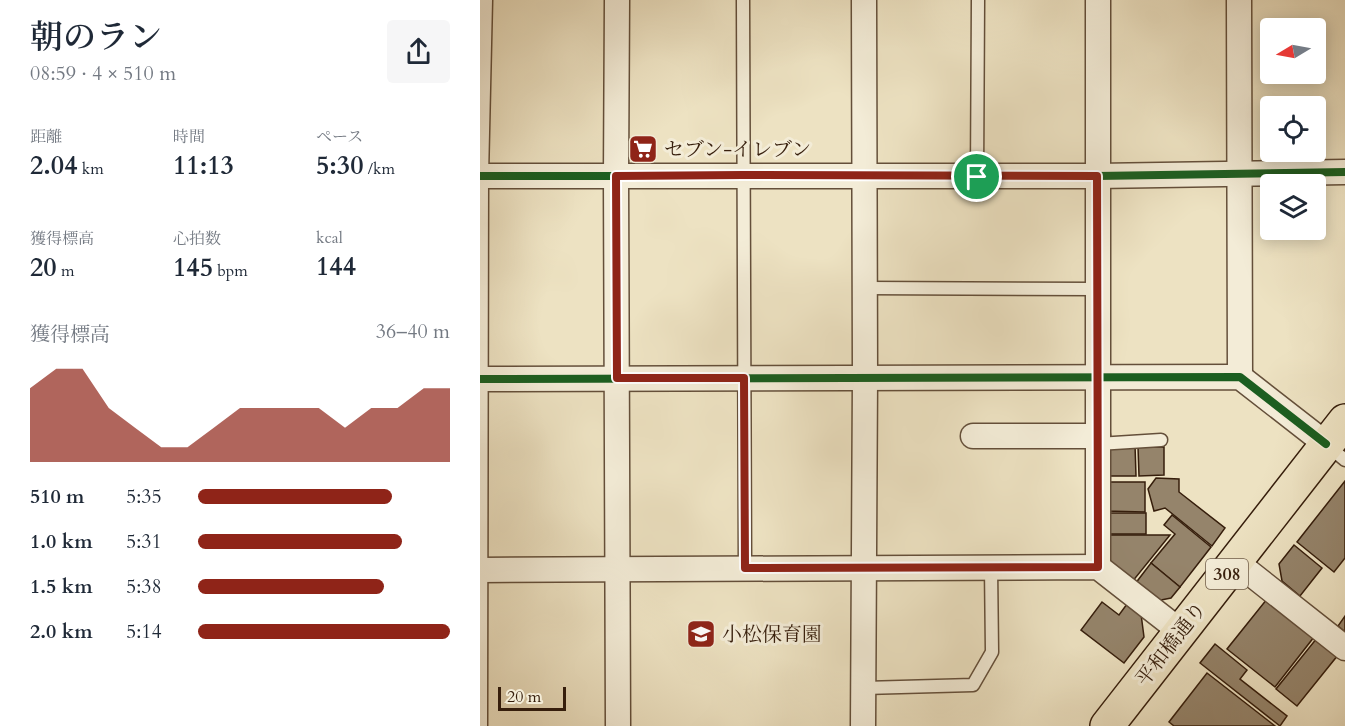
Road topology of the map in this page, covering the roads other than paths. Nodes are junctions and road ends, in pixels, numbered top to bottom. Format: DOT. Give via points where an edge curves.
graph roads {
  1 [pos="486,0"];
  2 [pos="617,0"];
  3 [pos="743,0"];
  4 [pos="864,0"];
  5 [pos="978,0"];
  6 [pos="1098,0"];
  7 [pos="1239,0"];
  8 [pos="1345,172"];
  9 [pos="1239,174"];
  10 [pos="742,175"];
  11 [pos="481,176"];
  12 [pos="616,176"];
  13 [pos="864,176"];
  14 [pos="1097,176"];
  15 [pos="977,177"];
  16 [pos="865,288"];
  17 [pos="1098,289"];
  18 [pos="481,322"];
  19 [pos="1098,377"];
  20 [pos="1240,377"];
  21 [pos="617,378"];
  22 [pos="744,378"];
  23 [pos="865,378"];
  24 [pos="481,379"];
  25 [pos="973,436"];
  26 [pos="1098,440"];
  27 [pos="1161,440"];
  28 [pos="481,441"];
  29 [pos="1339,442"];
  30 [pos="1236,562"];
  31 [pos="863,567"];
  32 [pos="991,567"];
  33 [pos="1098,567"];
  34 [pos="745,568"];
  35 [pos="481,570"];
  36 [pos="618,570"];
  37 [pos="1180,631"];
  38 [pos="1345,648"];
  39 [pos="864,688"];
  40 [pos="482,726"];
  41 [pos="618,726"];
  42 [pos="864,726"];
  43 [pos="1107,726"];
  1 -- 11 [label="lane"];
  2 -- 12 [label="street"];
  3 -- 10 [label="lane"];
  4 -- 13 [label="street"];
  5 -- 15 [label="lane"];
  6 -- 14 [label="street"];
  7 -- 9 [label="street"];
  8 -- 9 [label="street"];
  9 -- 14 [label="street"];
  9 -- 20 [label="street"];
  10 -- 12 [label="street"];
  10 -- 13 [label="street"];
  10 -- 22 [label="lane"];
  11 -- 12 [label="street"];
  11 -- 18 [label="lane"];
  12 -- 21 [label="street"];
  13 -- 15 [label="street"];
  13 -- 16 [label="street"];
  14 -- 15 [label="street"];
  14 -- 17 [label="street"];
  16 -- 17 [label="lane"];
  16 -- 23 [label="street"];
  17 -- 19 [label="street"];
  18 -- 24 [label="lane"];
  19 -- 20 [label="street"];
  19 -- 23 [label="street"];
  19 -- 26 [label="street"];
  20 -- 29 [label="street"];
  21 -- 22 [label="street"];
  21 -- 24 [label="street"];
  21 -- 36 [label="street"];
  22 -- 23 [label="street"];
  22 -- 34 [label="lane"];
  23 -- 31 [label="street"];
  24 -- 28 [label="lane"];
  25 -- 26 [label="street"];
  26 -- 27 [label="lane"];
  26 -- 33 [label="street"];
  28 -- 35 [label="lane"];
  29 -- 30 [label="main road, 平和橋通り / 308"];
  30 -- 37 [label="main road, 平和橋通り / 308"];
  30 -- 38 [label="street"];
  31 -- 32 [label="street"];
  31 -- 34 [label="street"];
  31 -- 39 [label="street"];
  32 -- 33 [label="street"];
  32 -- 39 [label="lane" via="992,652 974,685"];
  33 -- 37 [label="street"];
  34 -- 36 [label="street"];
  35 -- 36 [label="street"];
  35 -- 40 [label="lane"];
  36 -- 41 [label="street"];
  37 -- 43 [label="main road, 平和橋通り / 308"];
  39 -- 42 [label="street"];
}
